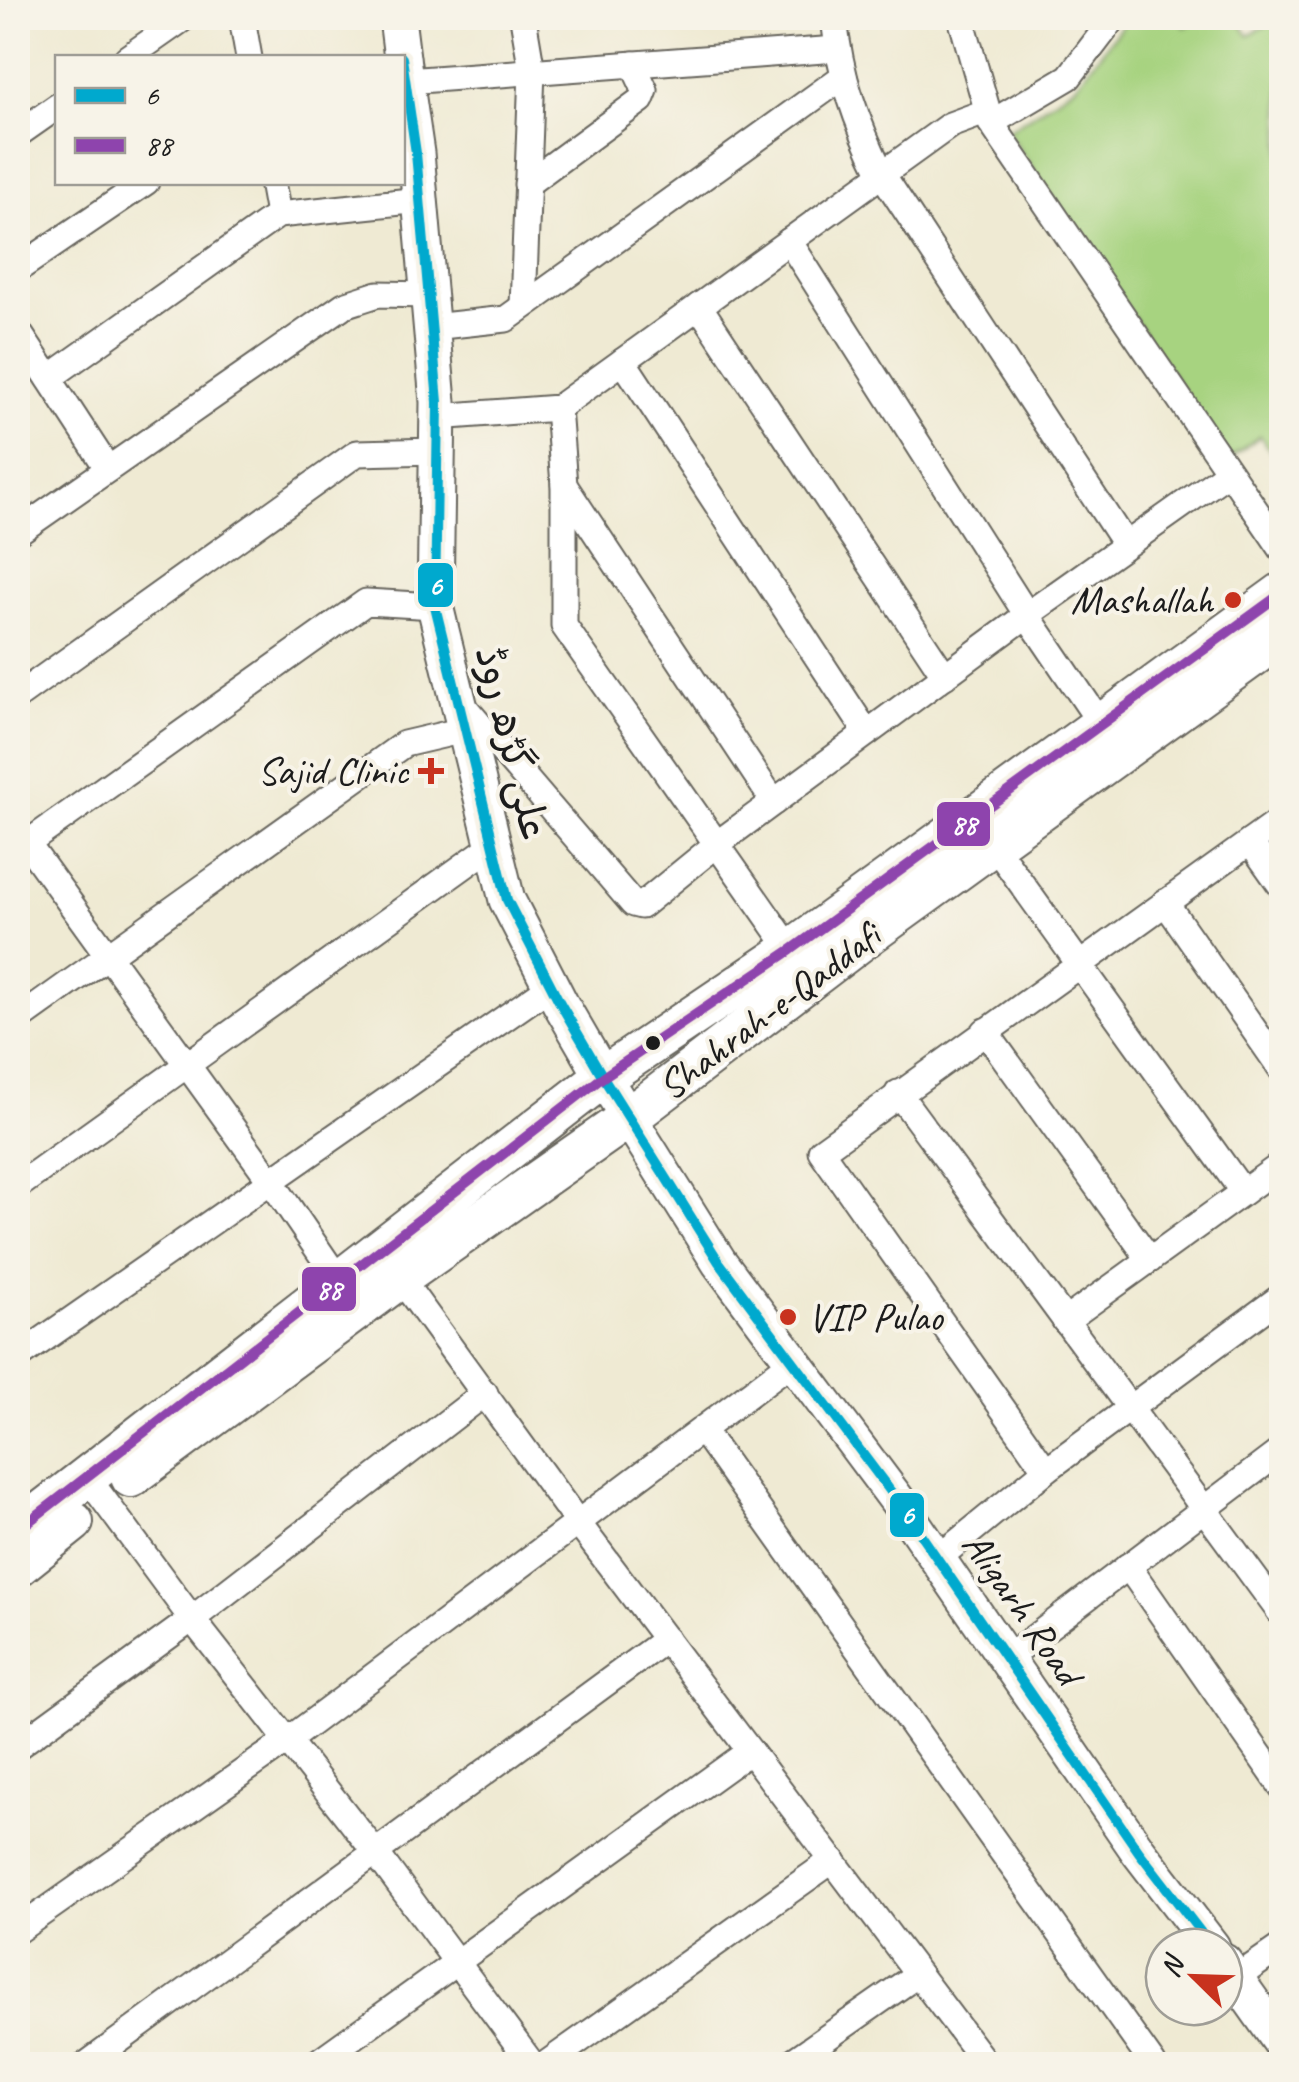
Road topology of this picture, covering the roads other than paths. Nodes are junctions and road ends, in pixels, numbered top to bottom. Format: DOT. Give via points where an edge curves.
graph roads {
  1 [pos="184,18"];
  2 [pos="242,18"];
  3 [pos="397,18"];
  4 [pos="522,18"];
  5 [pos="834,18"];
  6 [pos="961,18"];
  7 [pos="1114,18"];
  8 [pos="837,48"];
  9 [pos="131,55"];
  10 [pos="248,55"];
  11 [pos="403,55"];
  12 [pos="633,64"];
  13 [pos="405,65"];
  14 [pos="532,71"];
  15 [pos="405,73"];
  16 [pos="844,76"];
  17 [pos="55,108"];
  18 [pos="990,117"];
  19 [pos="18,134"];
  20 [pos="882,174"];
  21 [pos="528,184"];
  22 [pos="142,185"];
  23 [pos="273,185"];
  24 [pos="420,200"];
  25 [pos="278,215"];
  26 [pos="789,242"];
  27 [pos="18,269"];
  28 [pos="523,306"];
  29 [pos="699,306"];
  30 [pos="430,311"];
  31 [pos="18,331"];
  32 [pos="25,359"];
  33 [pos="623,361"];
  34 [pos="49,378"];
  35 [pos="558,408"];
  36 [pos="437,434"];
  37 [pos="108,468"];
  38 [pos="1229,472"];
  39 [pos="564,485"];
  40 [pos="18,532"];
  41 [pos="1126,544"];
  42 [pos="1282,549"];
  43 [pos="1282,593"];
  44 [pos="436,606"];
  45 [pos="1027,616"];
  46 [pos="1282,635"];
  47 [pos="945,676"];
  48 [pos="18,696"];
  49 [pos="461,714"];
  50 [pos="1101,724"];
  51 [pos="867,733"];
  52 [pos="774,802"];
  53 [pos="1282,819"];
  54 [pos="21,841"];
  55 [pos="1250,842"];
  56 [pos="717,844"];
  57 [pos="994,844"];
  58 [pos="493,846"];
  59 [pos="1282,887"];
  60 [pos="1166,902"];
  61 [pos="790,950"];
  62 [pos="107,954"];
  63 [pos="1079,964"];
  64 [pos="551,986"];
  65 [pos="18,1020"];
  66 [pos="985,1031"];
  67 [pos="187,1065"];
  68 [pos="1282,1070"];
  69 [pos="603,1077"];
  70 [pos="898,1094"];
  71 [pos="628,1118"];
  72 [pos="1282,1164"];
  73 [pos="271,1181"];
  74 [pos="18,1186"];
  75 [pos="1242,1192"];
  76 [pos="1150,1260"];
  77 [pos="400,1278"];
  78 [pos="340,1282"];
  79 [pos="1282,1296"];
  80 [pos="1065,1321"];
  81 [pos="18,1357"];
  82 [pos="793,1361"];
  83 [pos="486,1393"];
  84 [pos="1129,1408"];
  85 [pos="702,1430"];
  86 [pos="1282,1450"];
  87 [pos="1046,1470"];
  88 [pos="95,1487"];
  89 [pos="1203,1508"];
  90 [pos="578,1522"];
  91 [pos="18,1530"];
  92 [pos="937,1558"];
  93 [pos="18,1566"];
  94 [pos="1128,1566"];
  95 [pos="1272,1580"];
  96 [pos="1282,1615"];
  97 [pos="192,1619"];
  98 [pos="666,1639"];
  99 [pos="1006,1658"];
  100 [pos="286,1740"];
  101 [pos="18,1746"];
  102 [pos="750,1751"];
  103 [pos="1282,1787"];
  104 [pos="376,1853"];
  105 [pos="832,1860"];
  106 [pos="1197,1927"];
  107 [pos="18,1930"];
  108 [pos="1282,1946"];
  109 [pos="456,1961"];
  110 [pos="1244,1964"];
  111 [pos="918,1974"];
  112 [pos="1244,1990"];
  113 [pos="1282,2044"];
  114 [pos="1282,2056"];
  115 [pos="87,2064"];
  116 [pos="315,2064"];
  117 [pos="532,2064"];
  118 [pos="546,2064"];
  119 [pos="788,2064"];
  120 [pos="986,2064"];
  121 [pos="1153,2064"];
  122 [pos="1270,2064"];
  1 -- 9 [label="street"];
  2 -- 10 [label="street"];
  3 -- 11 [label="main road, علی گڑھ روڈ"];
  4 -- 14 [label="street"];
  5 -- 8 [label="street"];
  6 -- 18 [label="street"];
  7 -- 18 [label="street" via="1069,77"];
  8 -- 12 [label="street"];
  8 -- 16 [label="street"];
  12 -- 14 [label="street"];
  12 -- 21 [label="street" via="645,90 641,100"];
  13 -- 14 [label="street"];
  14 -- 21 [label="street"];
  15 -- 24 [label="main road, علی گڑھ روڈ"];
  16 -- 20 [label="street" via="856,122"];
  16 -- 28 [label="street"];
  17 -- 19 [label="street"];
  18 -- 20 [label="street" via="950,126"];
  18 -- 38 [label="street"];
  20 -- 26 [label="street"];
  20 -- 41 [label="street"];
  21 -- 28 [label="street"];
  22 -- 27 [label="street"];
  23 -- 25 [label="street"];
  24 -- 25 [label="street"];
  24 -- 30 [label="main road, علی گڑھ روڈ"];
  25 -- 34 [label="street"];
  26 -- 29 [label="street"];
  26 -- 45 [label="street"];
  28 -- 30 [label="street" via="506,319"];
  29 -- 33 [label="street"];
  29 -- 47 [label="street"];
  30 -- 36 [label="main road, علی گڑھ روڈ"];
  30 -- 37 [label="street" via="378,294 344,306"];
  31 -- 32 [label="street"];
  32 -- 34 [label="street"];
  33 -- 35 [label="street"];
  33 -- 51 [label="street"];
  34 -- 37 [label="street"];
  35 -- 36 [label="street"];
  35 -- 39 [label="street"];
  36 -- 44 [label="main road, علی گڑھ روڈ"];
  36 -- 48 [label="street" via="357,454"];
  37 -- 40 [label="street"];
  38 -- 41 [label="street"];
  38 -- 42 [label="street"];
  39 -- 52 [label="street"];
  39 -- 56 [label="street" via="564,626"];
  41 -- 45 [label="street"];
  43 -- 50 [label="main road, Shahrah-e-Qaddafi"];
  44 -- 49 [label="main road, علی گڑھ روڈ"];
  44 -- 54 [label="street" via="366,602"];
  45 -- 47 [label="street"];
  45 -- 50 [label="street"];
  46 -- 57 [label="main road, Shahrah-e-Qaddafi"];
  47 -- 51 [label="street"];
  49 -- 56 [label="street" via="633,904 641,906"];
  49 -- 58 [label="main road, علی گڑھ روڈ"];
  49 -- 62 [label="street" via="404,744"];
  50 -- 61 [label="main road, Shahrah-e-Qaddafi"];
  51 -- 52 [label="street"];
  52 -- 56 [label="street"];
  53 -- 55 [label="street"];
  54 -- 62 [label="street"];
  55 -- 59 [label="street"];
  55 -- 60 [label="street"];
  56 -- 61 [label="street"];
  57 -- 63 [label="street"];
  57 -- 71 [label="main road, Shahrah-e-Qaddafi"];
  58 -- 64 [label="main road, علی گڑھ روڈ" via="507,900"];
  58 -- 67 [label="street"];
  60 -- 63 [label="street"];
  60 -- 68 [label="street"];
  61 -- 69 [label="main road, Shahrah-e-Qaddafi"];
  62 -- 65 [label="street"];
  62 -- 67 [label="street"];
  63 -- 66 [label="street"];
  63 -- 75 [label="street"];
  64 -- 69 [label="main road, علی گڑھ روڈ"];
  64 -- 73 [label="street"];
  66 -- 70 [label="street"];
  66 -- 76 [label="street"];
  67 -- 73 [label="street"];
  67 -- 74 [label="street"];
  69 -- 71 [label="main road, علی گڑھ روڈ"];
  69 -- 78 [label="main road, Shahrah-e-Qaddafi"];
  70 -- 80 [label="street"];
  70 -- 87 [label="street" via="820,1151"];
  71 -- 77 [label="main road, Shahrah-e-Qaddafi"];
  71 -- 82 [label="main road, Aligarh Road"];
  72 -- 75 [label="street"];
  73 -- 78 [label="street"];
  73 -- 81 [label="street"];
  75 -- 76 [label="street"];
  76 -- 80 [label="street"];
  77 -- 83 [label="street"];
  77 -- 88 [label="main road, Shahrah-e-Qaddafi"];
  78 -- 88 [label="main road, Shahrah-e-Qaddafi"];
  79 -- 84 [label="street"];
  80 -- 84 [label="street"];
  82 -- 85 [label="street"];
  82 -- 92 [label="main road, Aligarh Road"];
  83 -- 90 [label="street"];
  83 -- 97 [label="street"];
  84 -- 87 [label="street"];
  84 -- 89 [label="street"];
  85 -- 90 [label="street"];
  85 -- 121 [label="street"];
  86 -- 89 [label="street"];
  87 -- 92 [label="street"];
  88 -- 91 [label="main road, Shahrah-e-Qaddafi"];
  88 -- 93 [label="main road, Shahrah-e-Qaddafi"];
  88 -- 97 [label="street"];
  89 -- 94 [label="street"];
  89 -- 95 [label="street"];
  90 -- 98 [label="street"];
  90 -- 100 [label="street"];
  92 -- 99 [label="main road, Aligarh Road"];
  94 -- 99 [label="street"];
  94 -- 103 [label="street"];
  95 -- 96 [label="street"];
  97 -- 100 [label="street"];
  97 -- 101 [label="street"];
  98 -- 102 [label="street"];
  98 -- 104 [label="street"];
  99 -- 106 [label="main road, Aligarh Road"];
  100 -- 104 [label="street"];
  100 -- 107 [label="street"];
  102 -- 105 [label="street"];
  102 -- 109 [label="street"];
  104 -- 109 [label="street"];
  104 -- 115 [label="street"];
  105 -- 111 [label="street"];
  105 -- 118 [label="street"];
  108 -- 110 [label="street"];
  109 -- 116 [label="street"];
  109 -- 117 [label="street"];
  111 -- 119 [label="street"];
  111 -- 120 [label="street"];
  112 -- 113 [label="main road"];
  114 -- 122 [label="street"];
}
